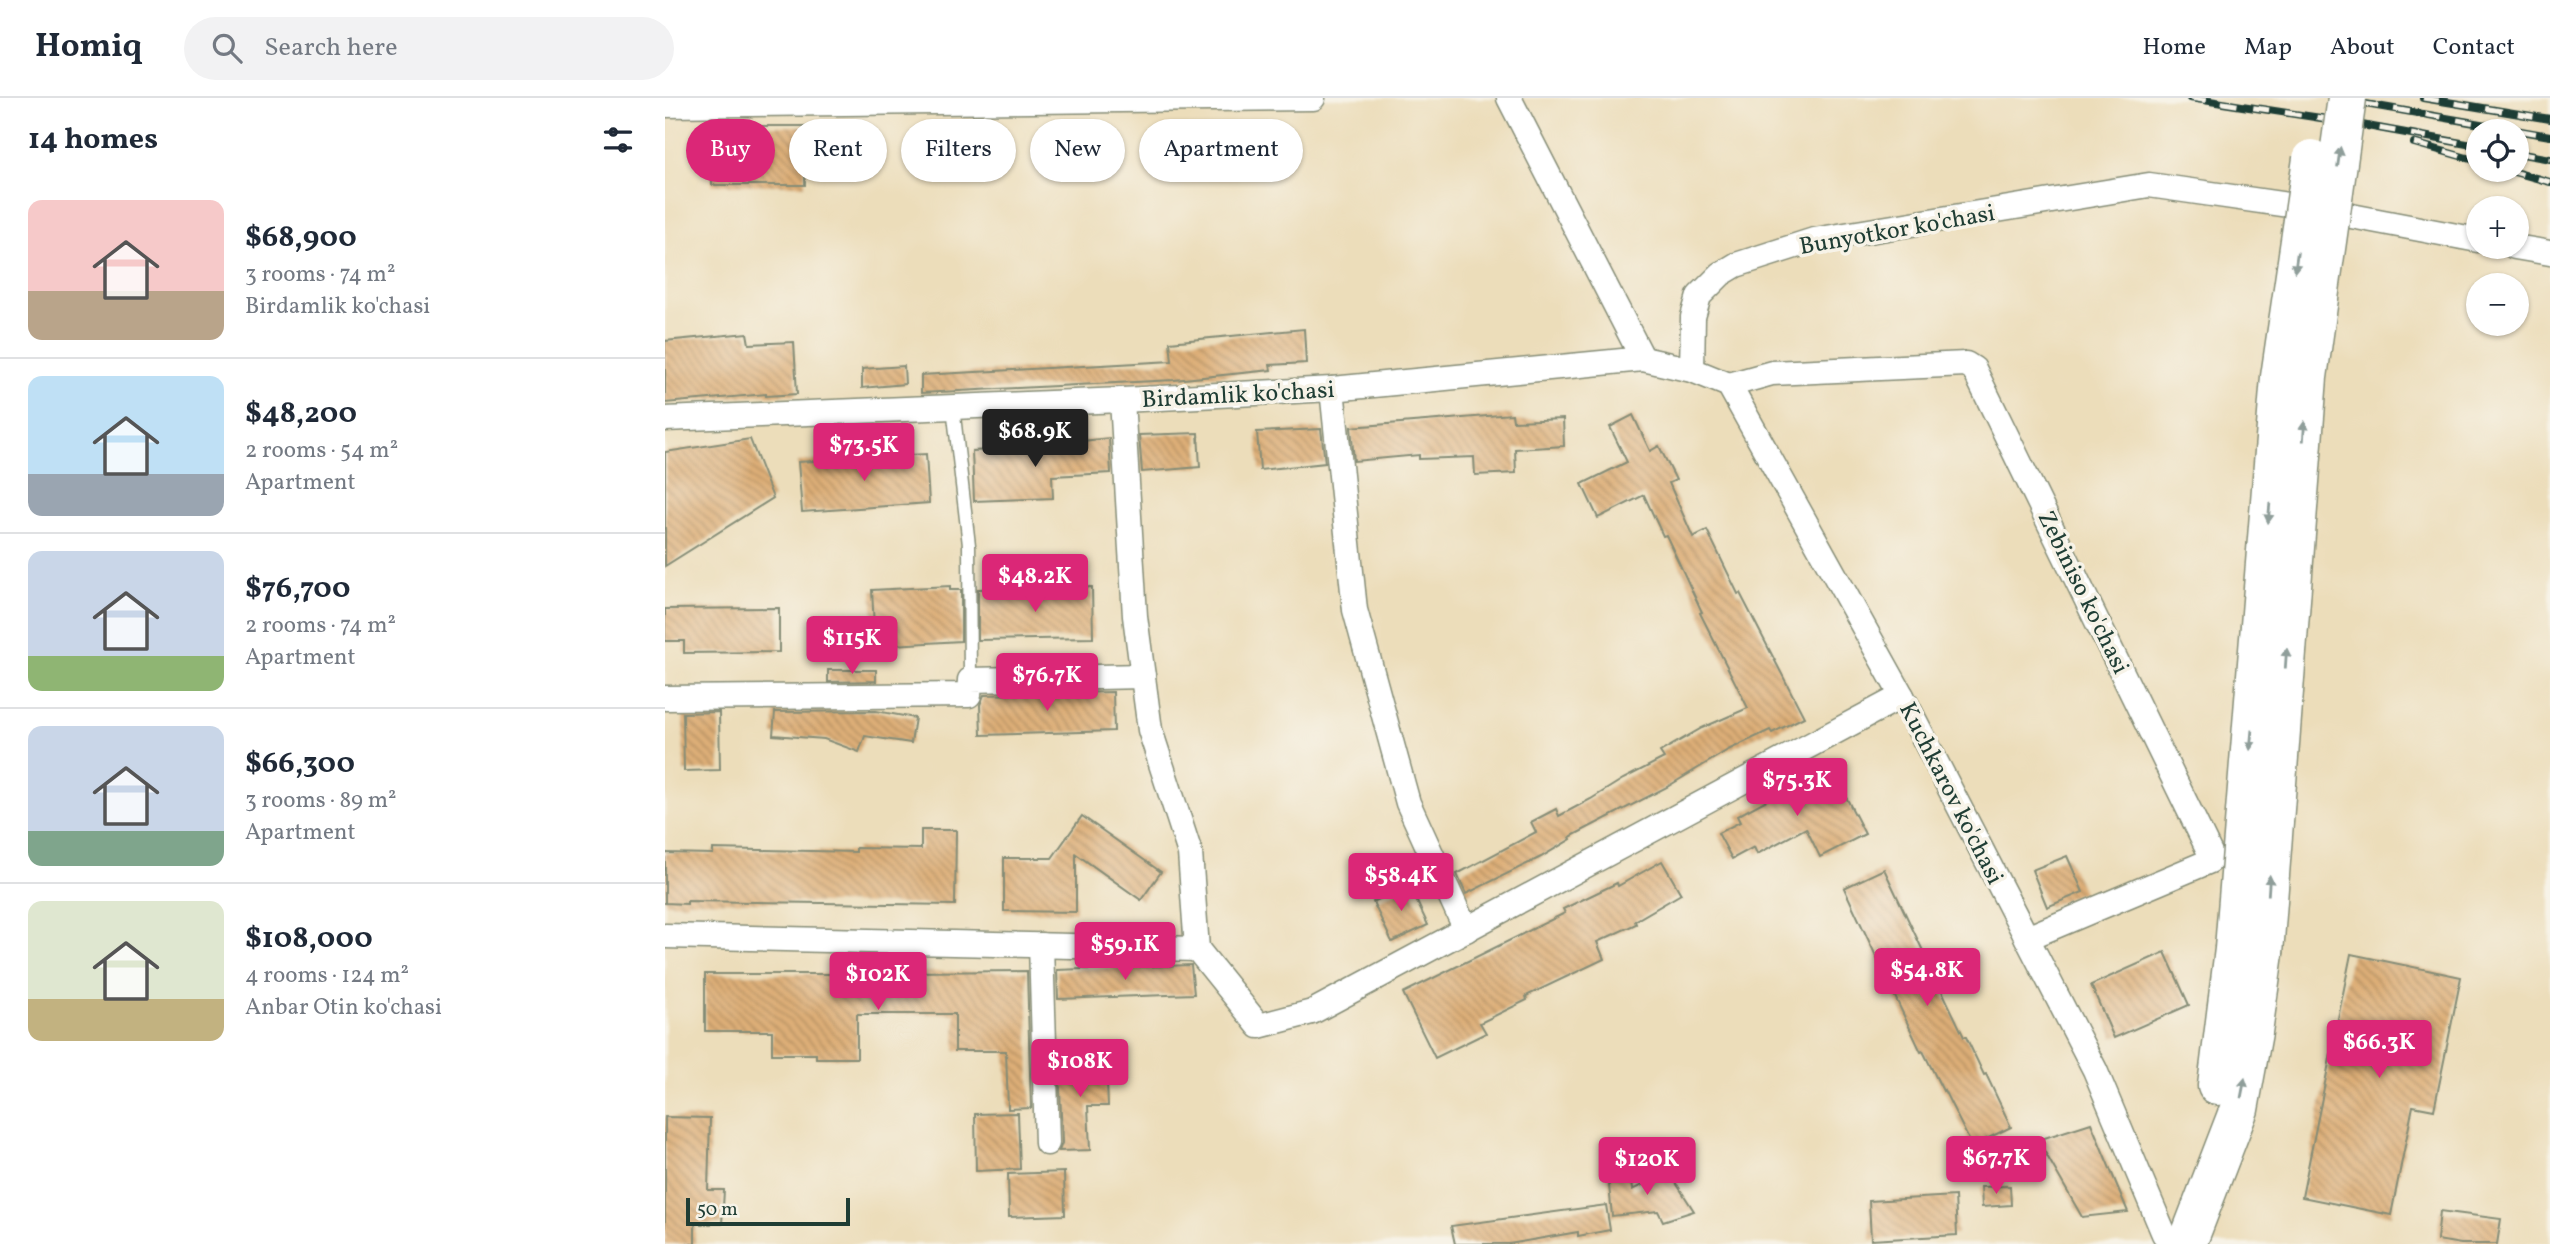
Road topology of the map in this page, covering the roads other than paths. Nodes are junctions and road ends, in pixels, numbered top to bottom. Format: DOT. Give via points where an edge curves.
graph roads {
  1 [pos="1313,98"];
  2 [pos="1509,98"];
  3 [pos="2321,98"];
  4 [pos="2347,98"];
  5 [pos="665,104"];
  6 [pos="2466,238"];
  7 [pos="2529,249"];
  8 [pos="2550,253"];
  9 [pos="1643,359"];
  10 [pos="1692,370"];
  11 [pos="1729,386"];
  12 [pos="1332,389"];
  13 [pos="1122,400"];
  14 [pos="953,407"];
  15 [pos="665,419"];
  16 [pos="1143,676"];
  17 [pos="971,680"];
  18 [pos="1902,696"];
  19 [pos="665,698"];
  20 [pos="1466,930"];
  21 [pos="665,936"];
  22 [pos="2027,938"];
  23 [pos="1041,945"];
  24 [pos="1197,949"];
  25 [pos="2249,951"];
  26 [pos="1047,1143"];
  27 [pos="2175,1244"];
  28 [pos="2187,1244"];
  1 -- 5 [label="street"];
  2 -- 9 [label="street"];
  3 -- 25 [label="main road, one-way, bridge" via="2280,377"];
  25 -- 4 [label="main road, one-way, bridge" via="2308,377"];
  6 -- 10 [label="street, Bunyotkor ko'chasi" via="2309,208 2149,185 1814,240 1736,265 1699,296 1693,317"];
  7 -- 8 [label="street"];
  9 -- 10 [label="street"];
  9 -- 12 [label="street, Birdamlik ko'chasi"];
  10 -- 11 [label="street"];
  11 -- 18 [label="street, Kuchkarov ko'chasi"];
  11 -- 22 [label="street, Zebiniso ko'chasi" via="1772,373 1966,364 1974,369 2212,857"];
  12 -- 13 [label="street, Birdamlik ko'chasi"];
  12 -- 20 [label="street" via="1355,610 1408,803"];
  13 -- 14 [label="street, Birdamlik ko'chasi"];
  13 -- 16 [label="street"];
  14 -- 15 [label="street, Birdamlik ko'chasi"];
  14 -- 17 [label="lane" via="969,545"];
  16 -- 17 [label="street"];
  16 -- 24 [label="street" via="1150,730 1190,853"];
  17 -- 19 [label="street" via="969,695"];
  18 -- 20 [label="street"];
  18 -- 22 [label="street, Kuchkarov ko'chasi"];
  20 -- 24 [label="street" via="1312,1012 1259,1026"];
  21 -- 23 [label="street"];
  22 -- 27 [label="street, Kuchkarov ko'chasi" via="2095,1070 2164,1234"];
  23 -- 24 [label="street"];
  23 -- 26 [label="street"];
  25 -- 28 [label="main road" via="2225,1040"];
}
